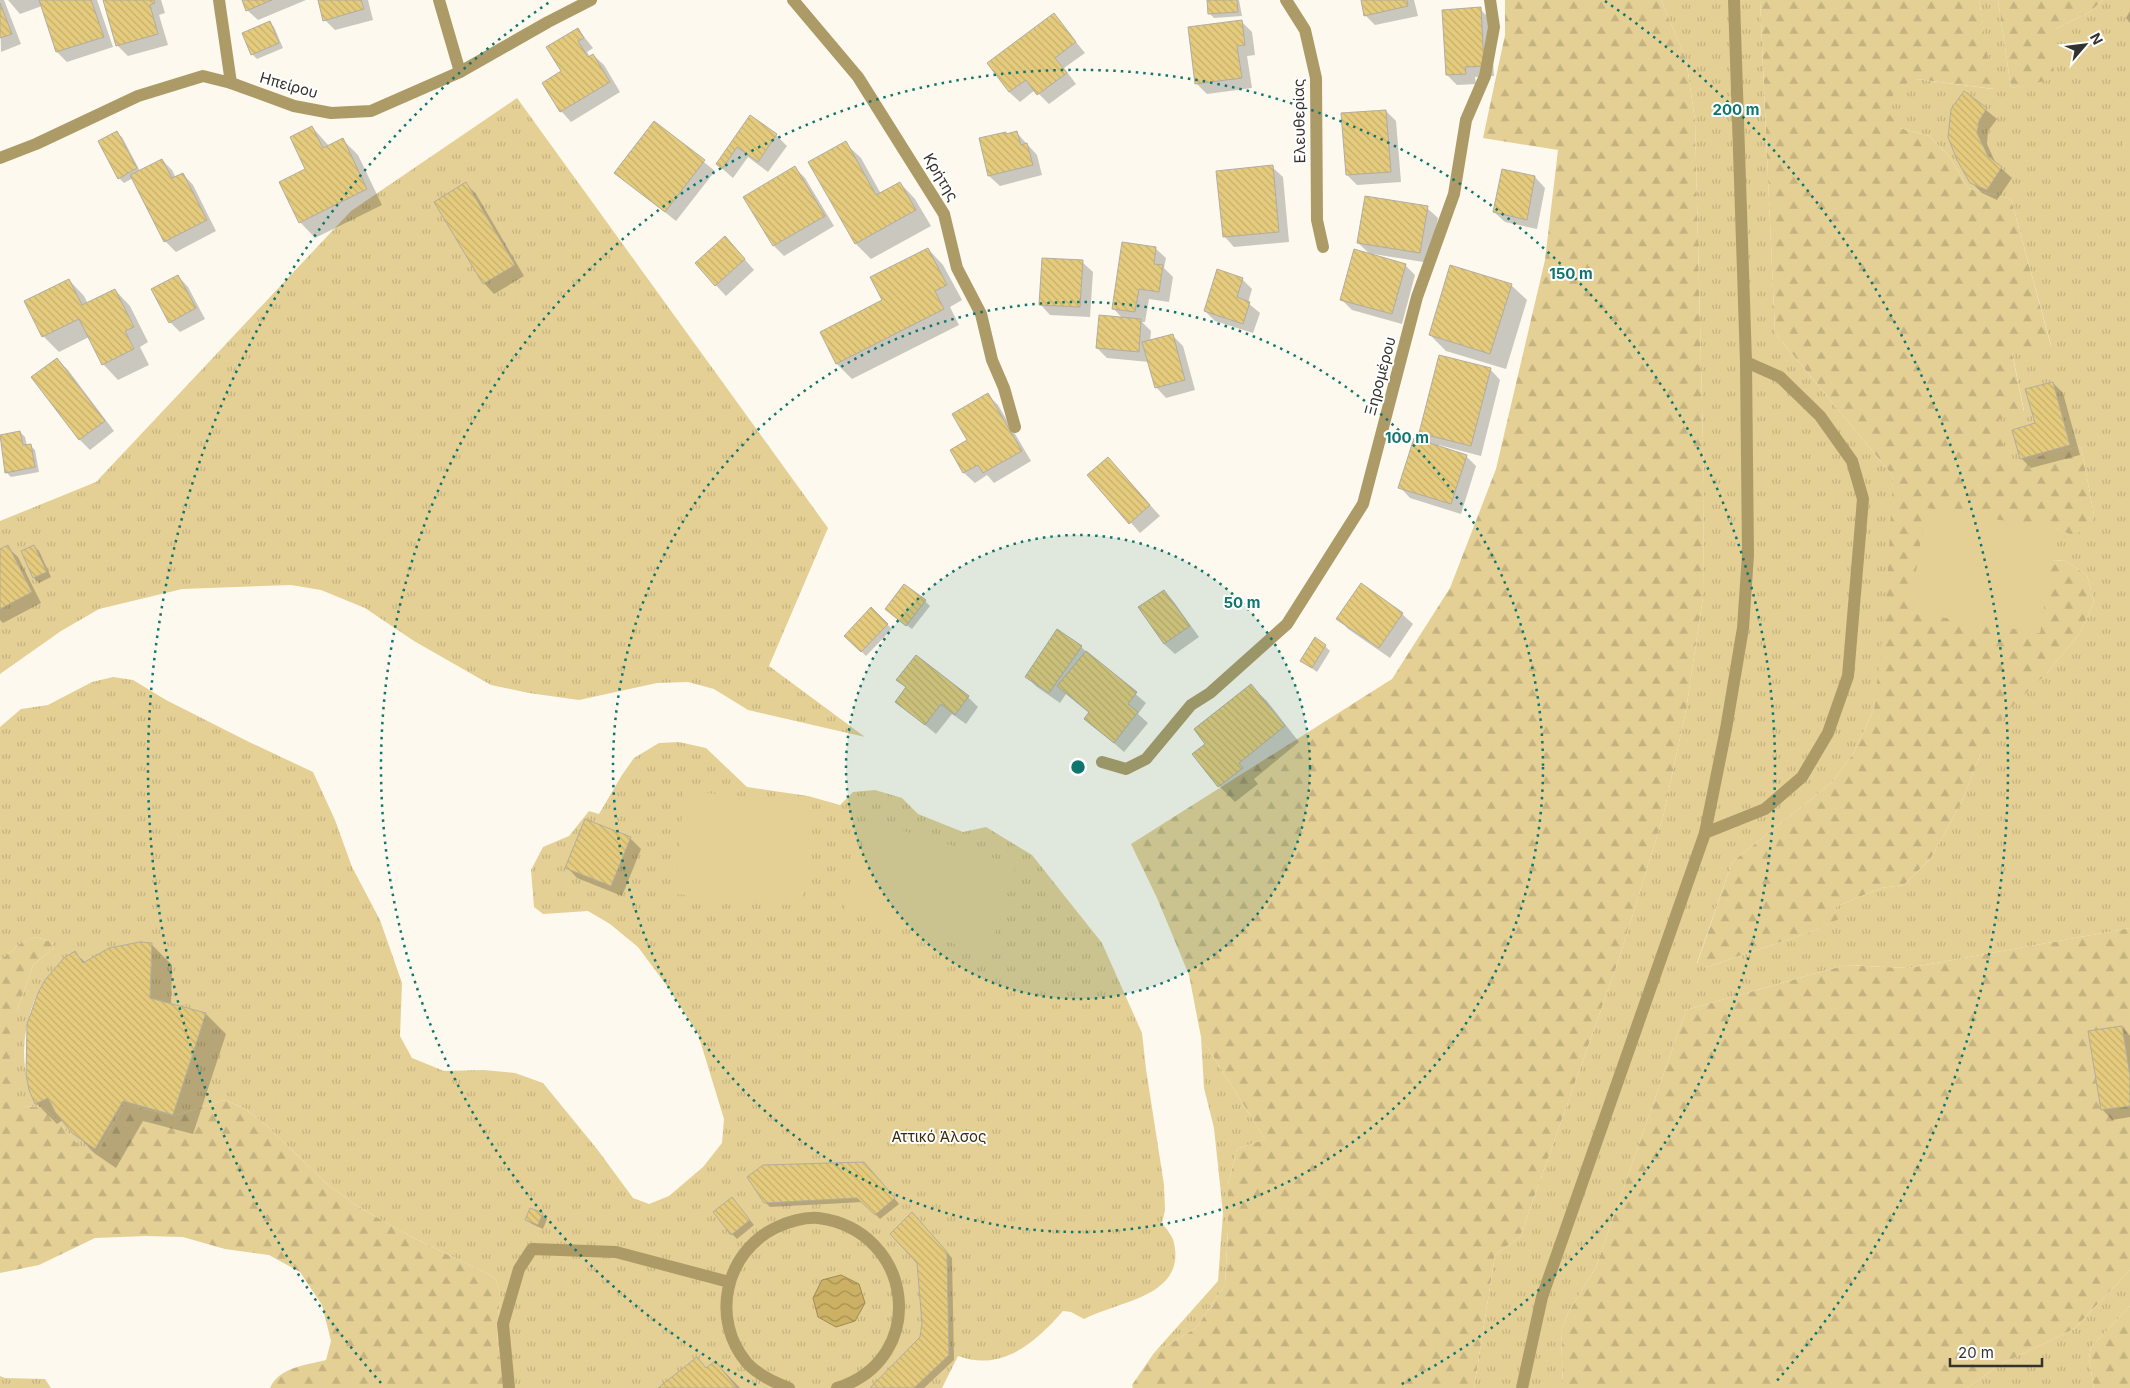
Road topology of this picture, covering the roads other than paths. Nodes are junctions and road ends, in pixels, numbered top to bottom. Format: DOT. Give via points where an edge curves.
graph roads {
  1 [pos="219,0"];
  2 [pos="439,0"];
  3 [pos="591,0"];
  4 [pos="792,0"];
  5 [pos="1286,0"];
  6 [pos="1490,0"];
  7 [pos="1734,0"];
  8 [pos="460,72"];
  9 [pos="231,83"];
  10 [pos="0,158"];
  11 [pos="1323,247"];
  12 [pos="1746,362"];
  13 [pos="1015,427"];
  14 [pos="1102,762"];
  15 [pos="1705,833"];
  16 [pos="729,1282"];
  17 [pos="510,1388"];
  18 [pos="788,1388"];
  19 [pos="837,1388"];
  20 [pos="1522,1388"];
  1 -- 9 [label="street"];
  2 -- 8 [label="street"];
  3 -- 8 [label="street, Ηπείρου"];
  4 -- 13 [label="street, Κρήτης" via="858,77 944,214 957,268 981,314 992,360"];
  5 -- 11 [label="street, Ελευθερίας" via="1305,30 1316,78 1317,220"];
  6 -- 14 [label="street, Ξηρομέρου" via="1494,27 1485,76 1466,120 1454,194 1417,297 1363,504 1287,624 1210,693 1191,705 1146,759 1126,769"];
  7 -- 12 [label="street"];
  8 -- 9 [label="street, Ηπείρου" via="371,111 331,113 294,106"];
  9 -- 10 [label="street, Ηπείρου" via="203,76 138,96"];
  12 -- 15 [label="street" via="1748,555 1743,628"];
  12 -- 15 [label="street" via="1780,377 1820,416 1852,461 1863,499 1848,676 1828,733 1802,777 1765,809"];
  15 -- 20 [label="street" via="1542,1297"];
  16 -- 17 [label="street" via="616,1252 532,1249 519,1269 503,1324"];
  16 -- 18 [label="street" via="726,1311 732,1338 747,1363 769,1381"];
  16 -- 19 [label="street" via="741,1256 762,1234 787,1222 817,1218 846,1224 871,1240 888,1262 898,1288 899,1317 891,1344 875,1367 851,1384"];
}
